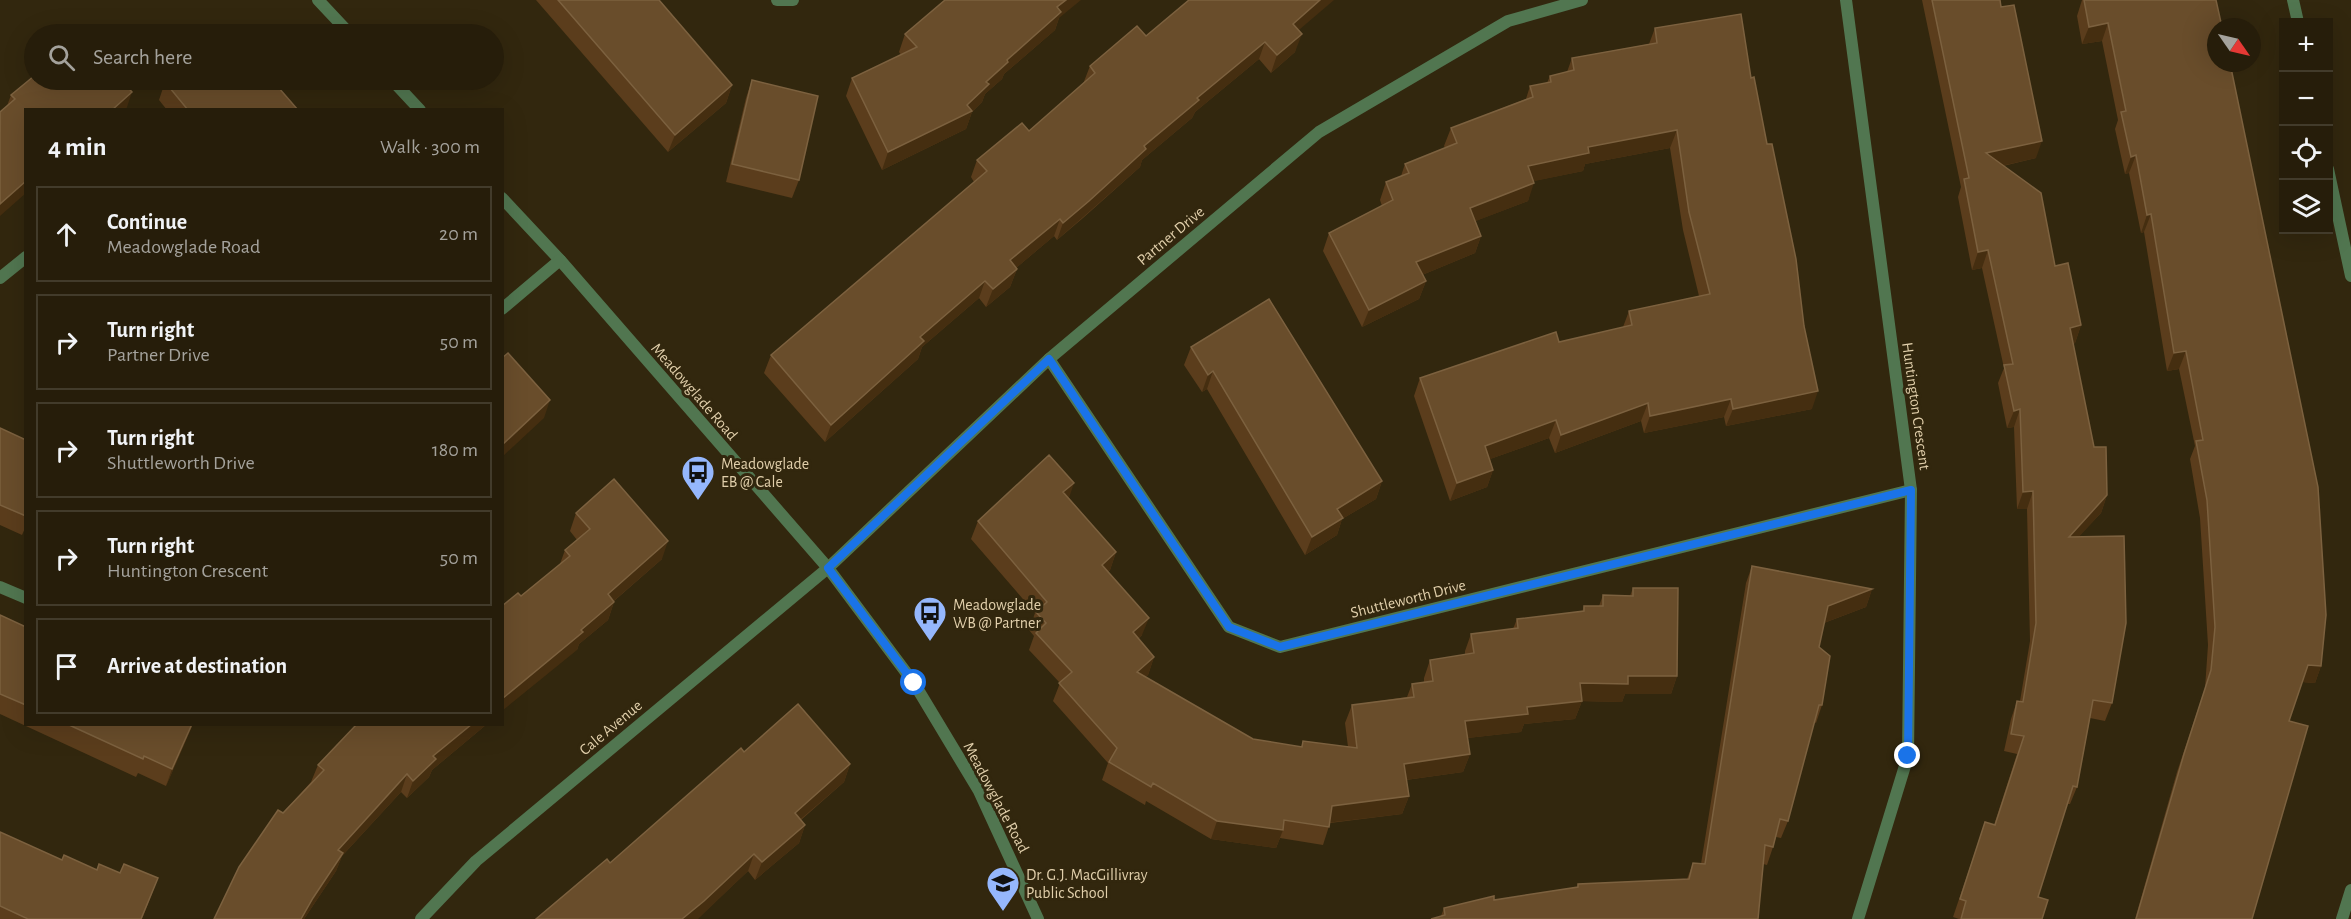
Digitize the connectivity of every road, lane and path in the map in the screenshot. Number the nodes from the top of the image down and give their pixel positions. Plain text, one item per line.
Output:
1 (318, 0) edge
2 (777, 0) edge
3 (793, 0) edge
4 (1582, 0) edge
5 (1846, 0) edge
6 (2293, 0) edge
7 (2297, 18) edge
8 (341, 24) edge
9 (401, 90) edge
10 (418, 108) edge
11 (2330, 180) edge
12 (504, 200) edge
13 (24, 258) edge
14 (560, 260) junction
15 (2351, 276) edge
16 (0, 278) edge
17 (504, 307) edge
18 (1049, 359) junction
19 (1911, 490) junction
20 (828, 568) junction
21 (0, 587) edge
22 (24, 597) edge
23 (2351, 890) edge
24 (421, 919) edge
25 (1038, 919) edge
26 (1858, 919) edge
27 (2342, 919) edge

1 - 8 street
2 - 3 street
4 - 18 street, Partner Drive
5 - 19 street, Huntington Crescent
6 - 7 street
9 - 10 street
11 - 15 street
12 - 14 street, Meadowglade Road
13 - 16 street
14 - 17 street
14 - 20 street, Meadowglade Road
18 - 19 street, Shuttleworth Drive
18 - 20 street, Partner Drive
19 - 26 street, Huntington Crescent
20 - 24 street, Cale Avenue
20 - 25 street, Meadowglade Road
21 - 22 street
23 - 27 street

